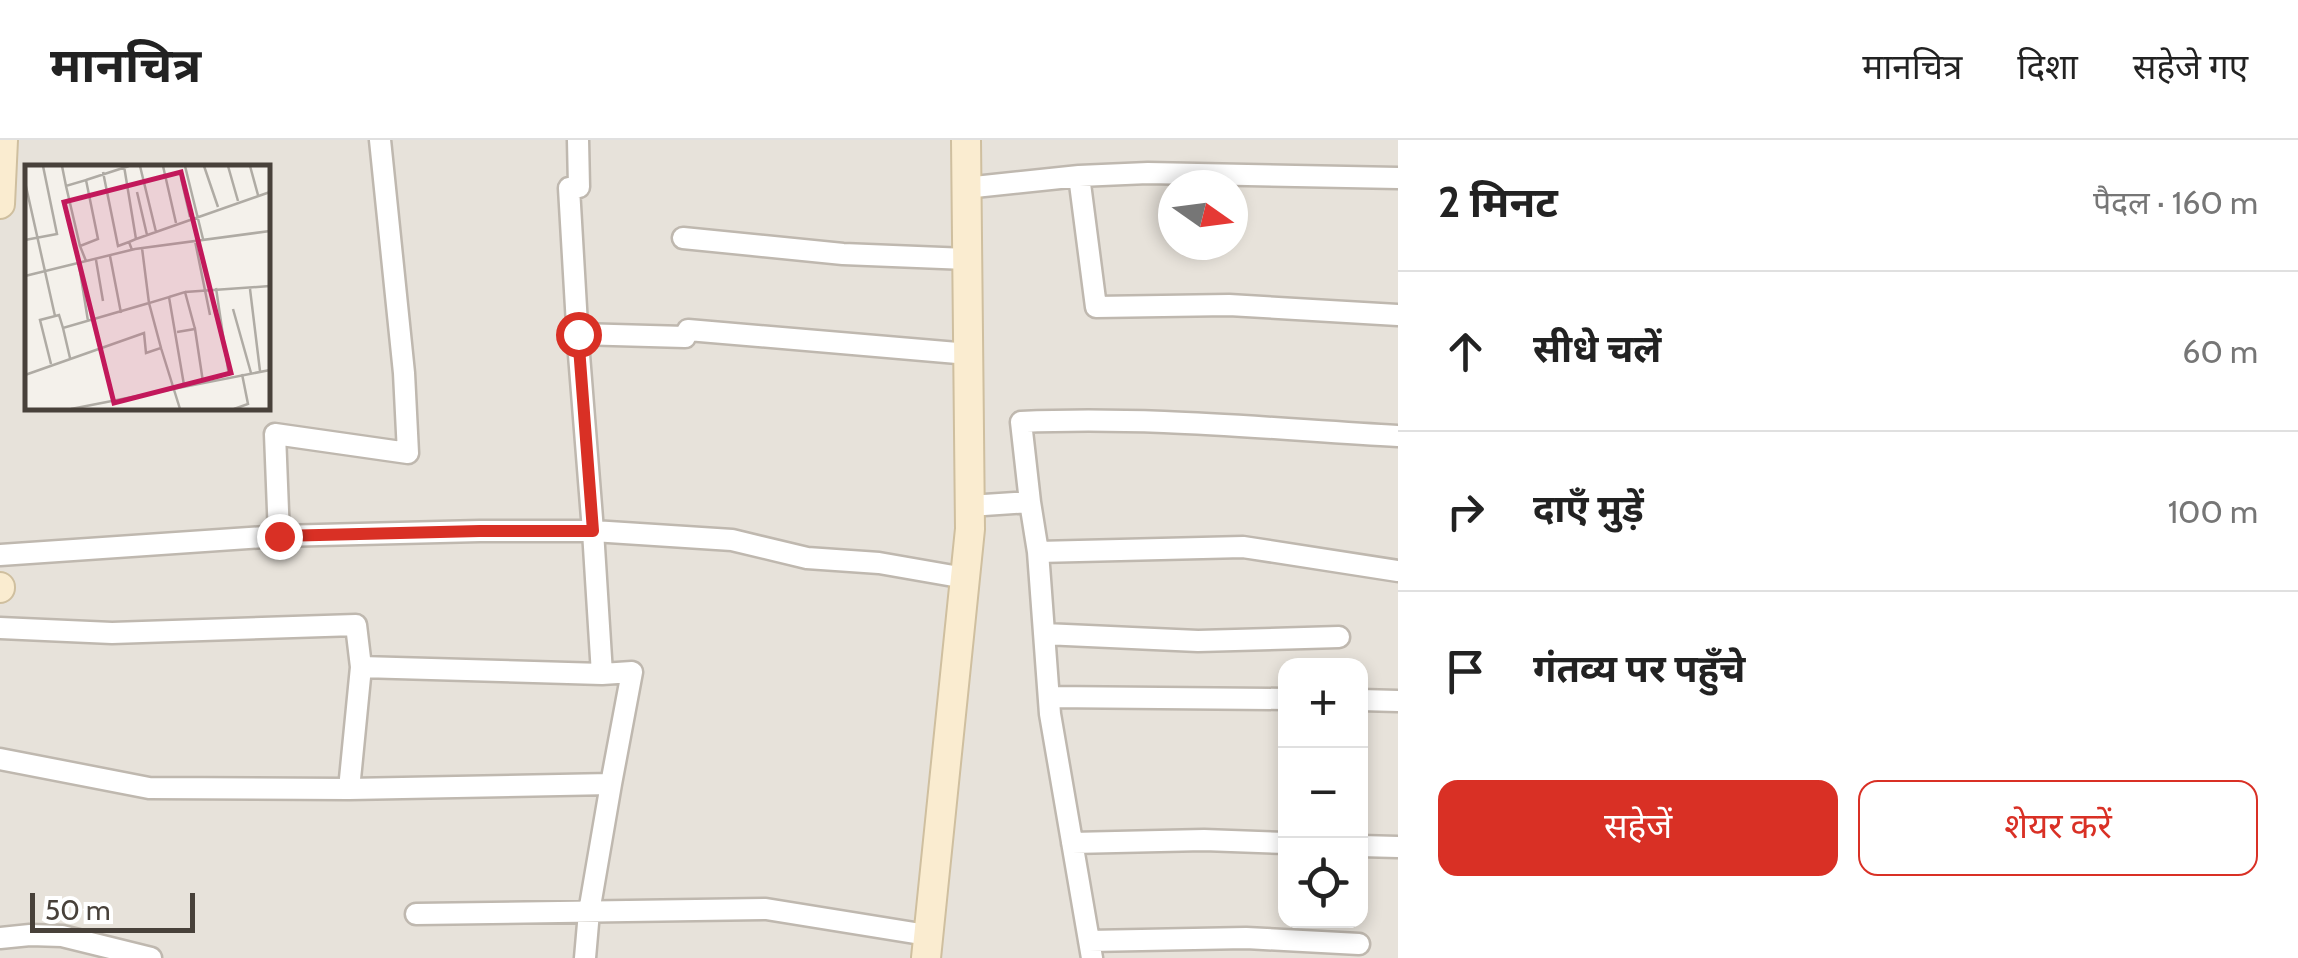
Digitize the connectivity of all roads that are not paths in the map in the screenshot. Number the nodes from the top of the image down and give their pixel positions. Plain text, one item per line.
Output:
1 (3, 140) edge
2 (380, 140) edge
3 (578, 140) edge
4 (966, 140) edge
5 (1080, 176) junction
6 (1398, 178) edge
7 (966, 188) junction
8 (0, 204) edge
9 (683, 238) dead end
10 (967, 260) junction
11 (1398, 315) edge
12 (578, 334) junction
13 (969, 354) junction
14 (1398, 436) edge
15 (1030, 502) junction
16 (969, 506) junction
17 (593, 531) junction
18 (279, 536) junction
19 (1038, 552) junction
20 (0, 556) edge
21 (1398, 571) edge
22 (965, 578) junction
23 (0, 628) edge
24 (1044, 634) junction
25 (1339, 637) dead end
26 (361, 666) junction
27 (602, 674) junction
28 (1048, 696) junction
29 (1278, 699) edge
30 (1368, 700) edge
31 (1398, 701) edge
32 (0, 759) edge
33 (612, 784) junction
34 (349, 789) junction
35 (1072, 843) junction
36 (1278, 843) edge
37 (1368, 846) edge
38 (1398, 847) edge
39 (589, 912) junction
40 (416, 914) dead end
41 (0, 938) edge
42 (1358, 944) dead end
43 (927, 946) edge
44 (1091, 949) edge
45 (151, 958) edge
46 (585, 958) edge

1 - 8 street
2 - 18 street
3 - 12 street
4 - 7 street
5 - 6 street
5 - 7 street
5 - 11 street
7 - 10 street
9 - 10 street
10 - 13 street
12 - 13 street
12 - 17 street
13 - 16 street
14 - 15 street
15 - 16 street
15 - 19 street
16 - 22 street
17 - 18 street
17 - 22 street
17 - 27 street
18 - 20 street
19 - 21 street
19 - 24 street
22 - 43 street
23 - 26 street
24 - 25 street
24 - 28 street
26 - 27 street
26 - 34 street
27 - 33 street
28 - 29 street
28 - 35 street
30 - 31 street
32 - 34 street
33 - 34 street
33 - 39 street
35 - 36 street
35 - 44 street
37 - 38 street
39 - 40 street
39 - 43 street
39 - 46 street
41 - 45 street
42 - 44 street

